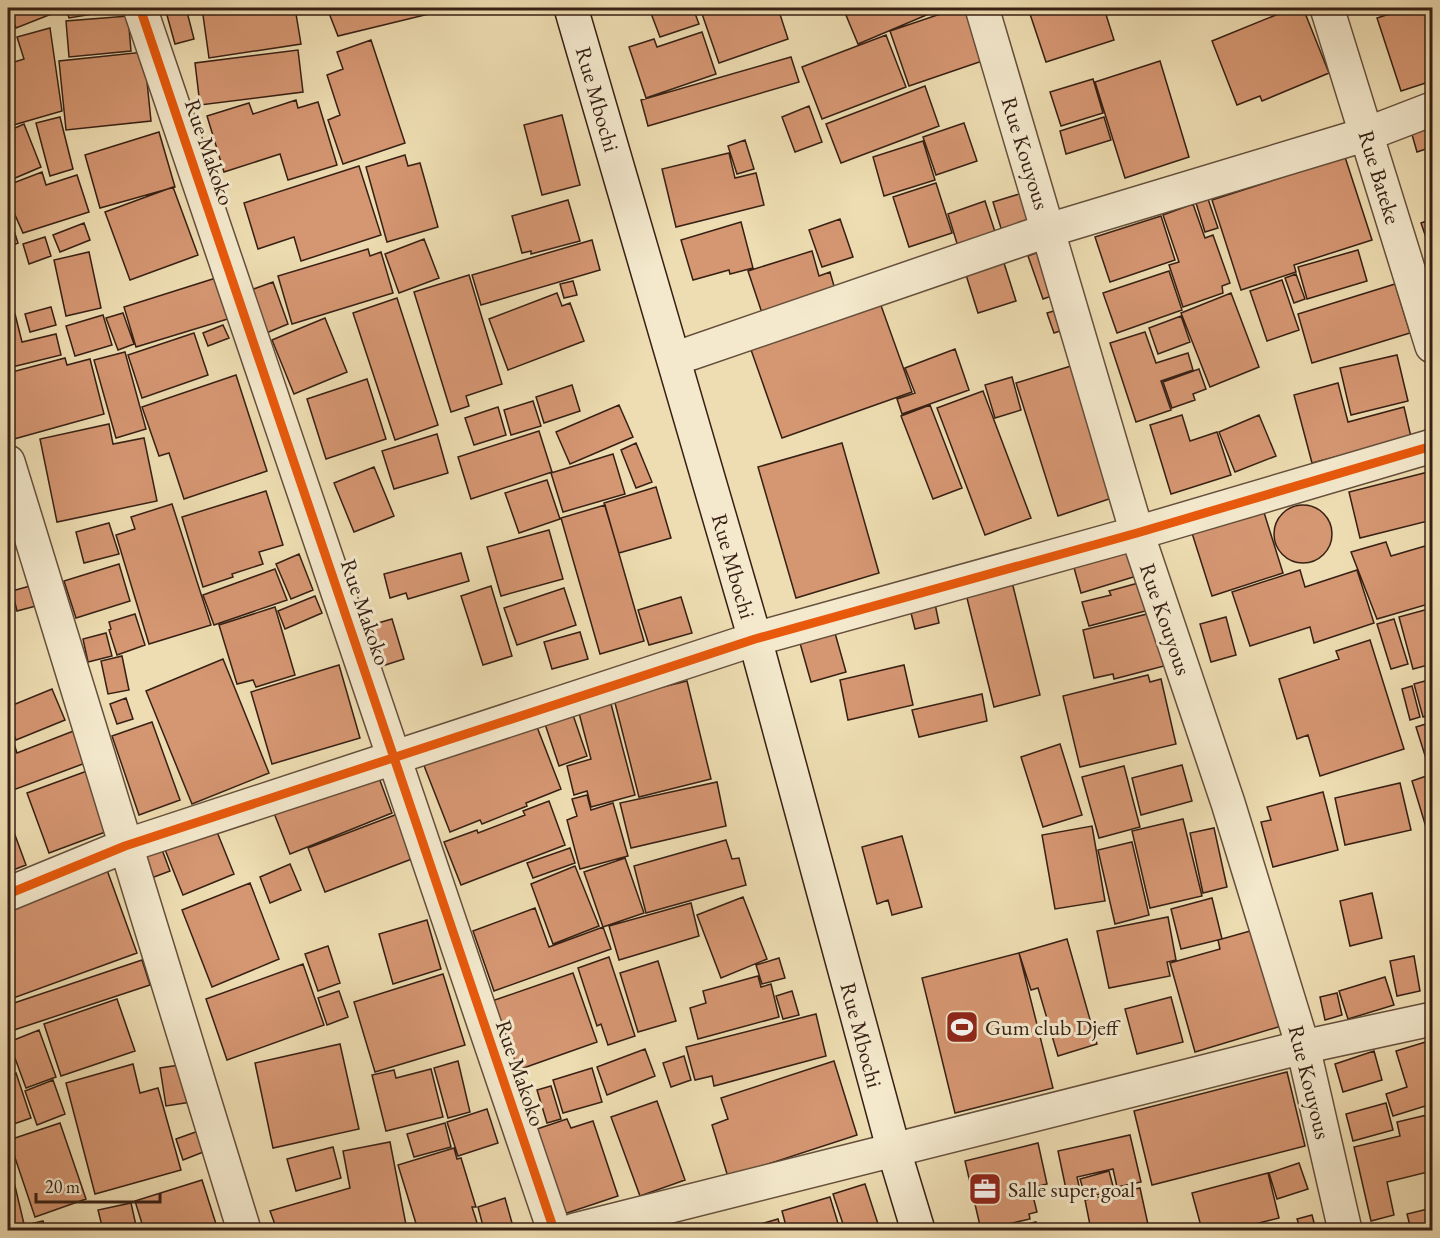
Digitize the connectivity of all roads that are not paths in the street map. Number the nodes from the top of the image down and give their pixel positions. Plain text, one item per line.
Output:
1 (140, 8) edge
2 (571, 8) edge
3 (982, 8) edge
4 (1327, 8) edge
5 (1432, 109) edge
6 (1367, 134) junction
7 (1049, 230) junction
8 (1432, 346) edge
9 (674, 359) junction
10 (1432, 446) edge
11 (8, 462) edge
12 (1137, 533) junction
13 (756, 639) junction
14 (395, 757) junction
15 (124, 846) junction
16 (8, 894) edge
17 (1432, 1019) edge
18 (1304, 1047) junction
19 (894, 1151) junction
20 (244, 1230) edge
21 (554, 1230) edge
22 (575, 1230) edge
23 (918, 1230) edge
24 (1345, 1230) edge

1 - 14 street, Rue Makoko
2 - 9 street, Rue Mbochi
3 - 7 street, Rue Kouyous
4 - 6 street, Rue Bateke
5 - 6 street
6 - 7 street
6 - 8 street, Rue Bateke
7 - 9 street
7 - 12 street, Rue Kouyous
9 - 13 street, Rue Mbochi
10 - 12 street
11 - 15 street
12 - 13 street
12 - 18 street, Rue Kouyous
13 - 14 street
13 - 19 street, Rue Mbochi
14 - 15 street
14 - 21 street, Rue Makoko
15 - 16 street
15 - 20 street
17 - 18 street
18 - 19 street
18 - 24 street, Rue Kouyous
19 - 22 street
19 - 23 street, Rue Mbochi

